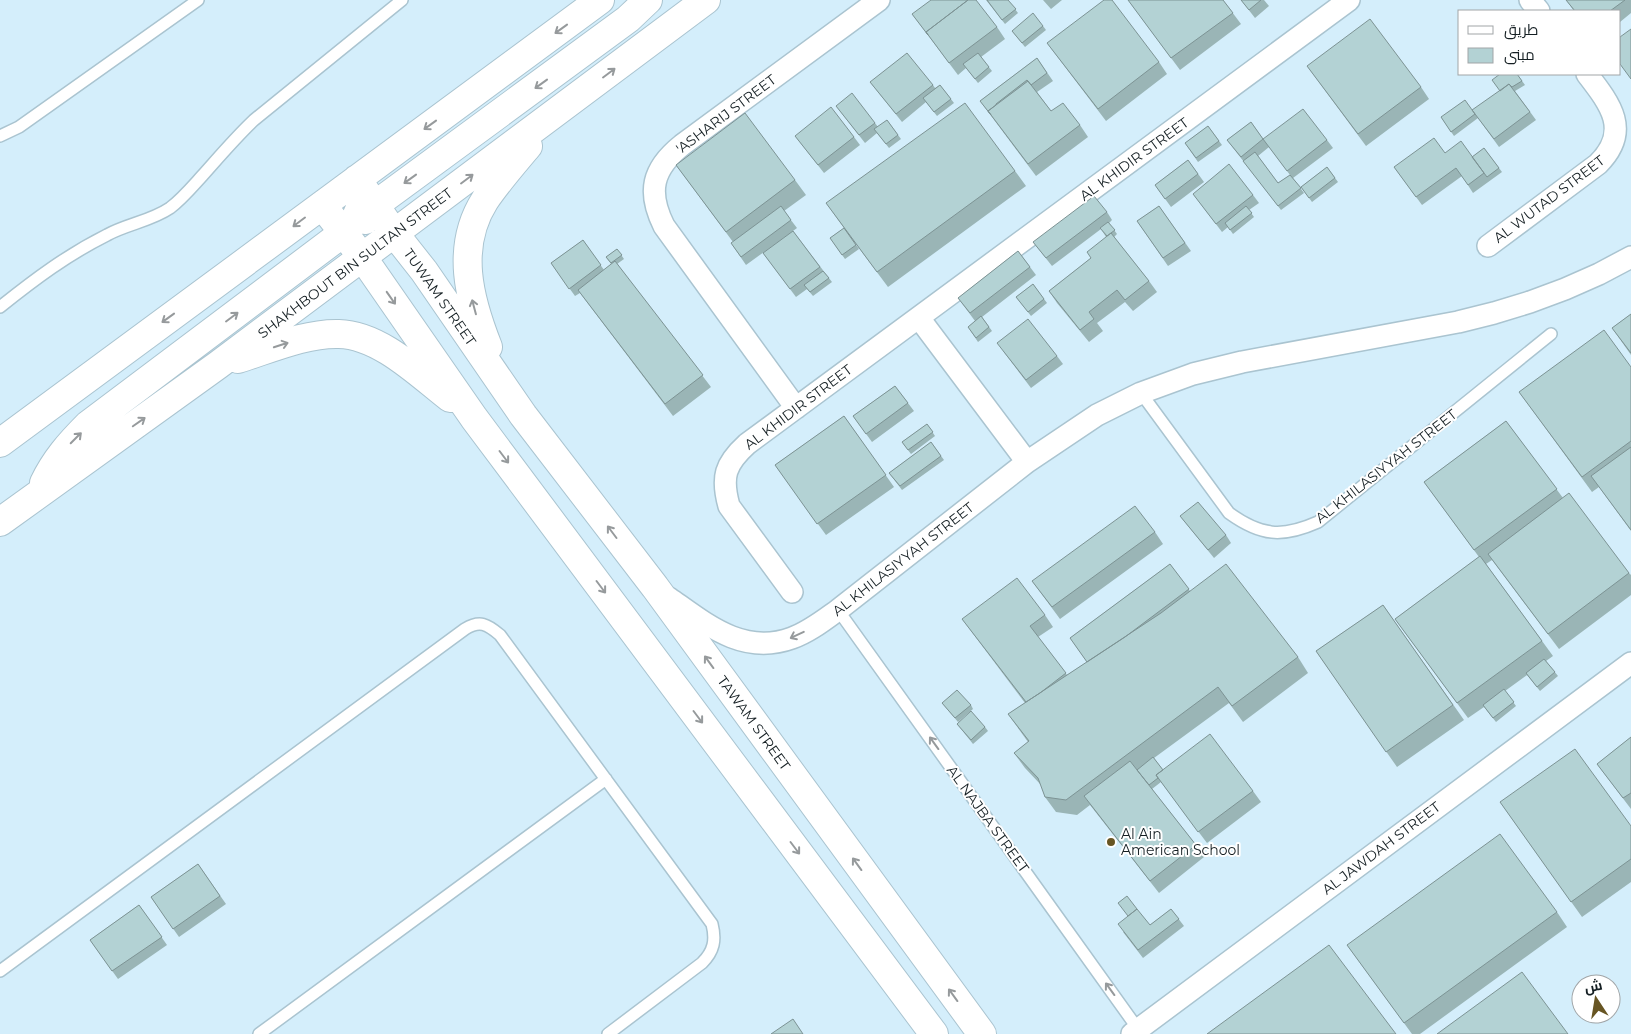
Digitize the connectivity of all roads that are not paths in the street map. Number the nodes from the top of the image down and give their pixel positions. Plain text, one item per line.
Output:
1 (198, 0) edge
2 (402, 0) edge
3 (600, 0) edge
4 (648, 0) edge
5 (706, 0) edge
6 (879, 0) edge
7 (1349, 0) edge
8 (1530, 0) edge
9 (1538, 10) edge
10 (1588, 75) edge
11 (555, 112) junction
12 (0, 136) edge
13 (357, 179) junction
14 (322, 205) junction
15 (375, 205) junction
16 (343, 233) junction
17 (394, 233) junction
18 (1488, 246) dead end
19 (1631, 257) edge
20 (362, 258) junction
21 (0, 307) edge
22 (919, 318) junction
23 (412, 330) junction
24 (1551, 334) dead end
25 (218, 365) junction
26 (1141, 393) junction
27 (796, 408) junction
28 (523, 415) junction
29 (474, 418) junction
30 (3, 439) edge
31 (1027, 462) junction
32 (39, 493) junction
33 (0, 522) edge
34 (655, 587) junction
35 (792, 592) dead end
36 (838, 610) junction
37 (1631, 663) edge
38 (606, 779) junction
39 (0, 971) edge
40 (1135, 1031) edge
41 (259, 1034) edge
42 (608, 1034) edge
43 (934, 1034) edge
44 (982, 1034) edge

1 - 12 lane
2 - 21 lane
3 -> 13 main road
4 -> 15 main road
11 -> 5 main road, SHAKHBOUT BIN SULTAN STREET
6 - 27 street, 'ASHARIJ STREET
7 - 22 street, AL KHIDIR STREET
8 - 9 street
10 - 18 street, AL WUTAD STREET
17 -> 11 main road, SHAKHBOUT BIN SULTAN STREET
28 -> 11 main road
13 - 14 main road
13 - 15 main road, TUWAM STREET
13 - 16 main road
14 - 16 main road
14 -> 30 main road
15 - 17 main road, TUWAM STREET
15 - 20 main road
16 - 20 main road
32 -> 16 main road
17 - 20 main road, SHAKHBOUT BIN SULTAN STREET
17 - 28 main road, TUWAM STREET
19 - 26 street, AL KHILASIYYAH STREET
20 -> 23 main road
20 - 25 main road, SHAKHBOUT BIN SULTAN STREET
22 - 27 street, AL KHIDIR STREET
22 - 31 street
23 - 28 main road
23 - 29 main road
24 - 26 lane, AL KHILASIYYAH STREET
25 -> 29 main road
32 -> 25 main road, SHAKHBOUT BIN SULTAN STREET
26 - 31 street, AL KHILASIYYAH STREET
27 - 35 street, AL KHIDIR STREET
34 -> 28 main road, TAWAM STREET
29 -> 43 main road
31 - 36 street, AL KHILASIYYAH STREET
32 - 33 main road, SHAKHBOUT BIN SULTAN STREET
36 -> 34 street, AL KHILASIYYAH STREET
44 -> 34 main road, TAWAM STREET
40 -> 36 lane, AL NAJBA STREET
37 - 40 street, AL JAWDAH STREET
38 - 39 lane
38 - 41 lane
38 - 42 lane

